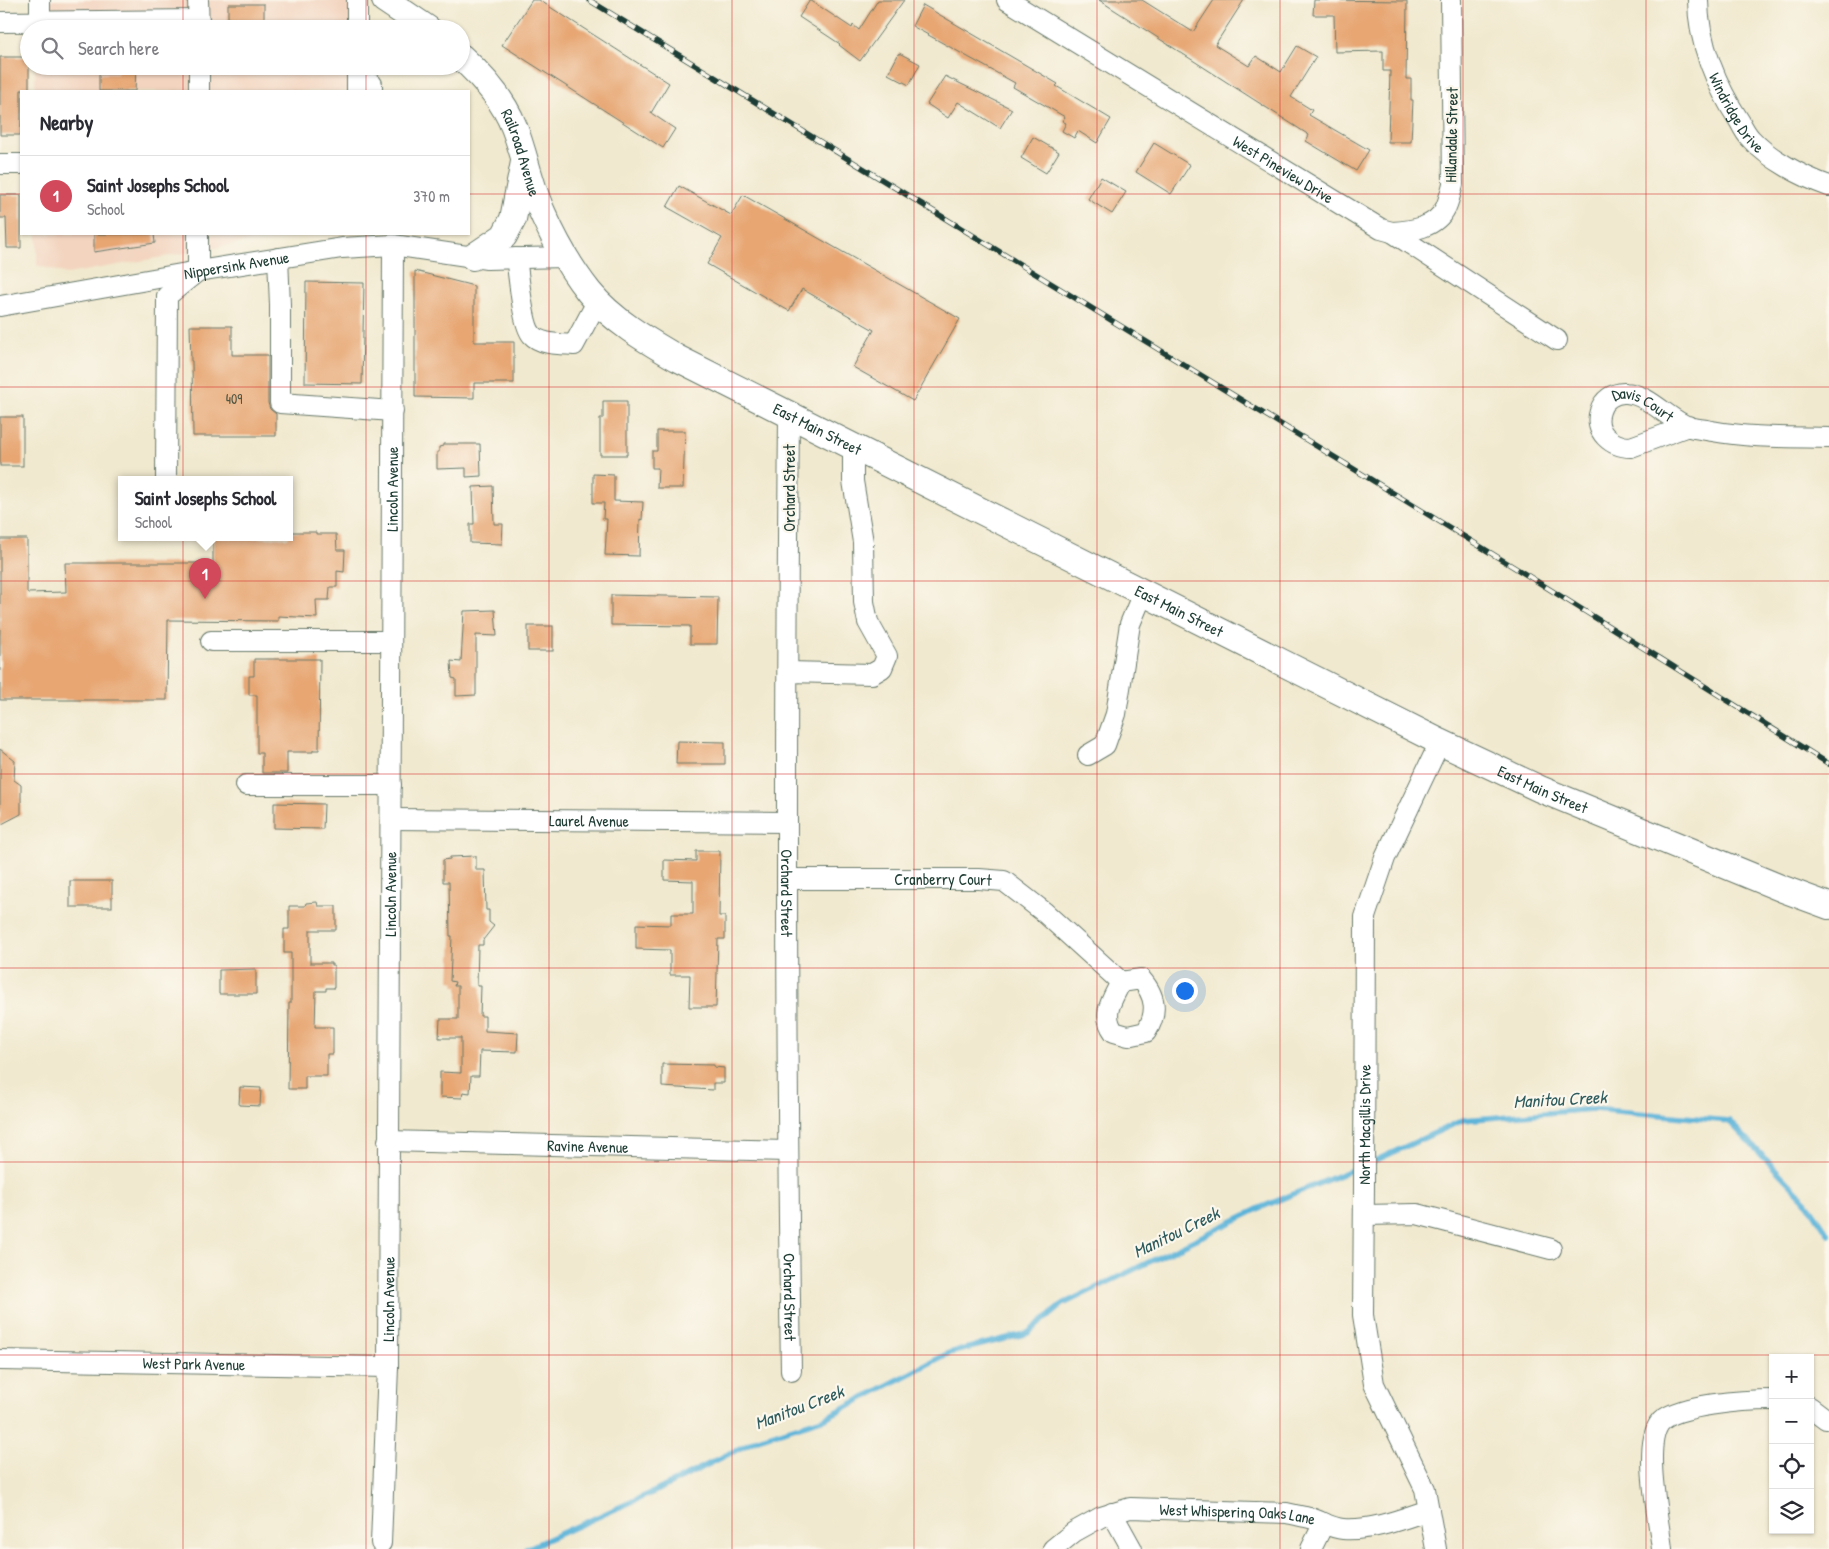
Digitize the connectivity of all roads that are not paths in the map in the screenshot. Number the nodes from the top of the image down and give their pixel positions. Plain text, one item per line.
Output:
1 (40, 0) edge
2 (198, 0) edge
3 (357, 0) edge
4 (385, 0) edge
5 (1007, 0) edge
6 (1451, 0) edge
7 (1698, 0) edge
8 (1030, 6) edge
9 (40, 20) edge
10 (199, 20) edge
11 (357, 20) edge
12 (415, 20) edge
13 (0, 22) edge
14 (20, 22) edge
15 (470, 67) edge
16 (199, 75) edge
17 (361, 75) edge
18 (367, 89) edge
19 (199, 90) edge
20 (524, 159) junction
21 (0, 164) edge
22 (20, 164) edge
23 (1829, 186) edge
24 (1392, 232) junction
25 (198, 235) edge
26 (371, 241) edge
27 (473, 257) junction
28 (278, 258) junction
29 (516, 258) junction
30 (565, 258) junction
31 (198, 270) junction
32 (598, 300) junction
33 (0, 306) edge
34 (1557, 340) dead end
35 (392, 412) junction
36 (789, 415) junction
37 (1688, 426) dead end
38 (1829, 438) edge
39 (853, 447) junction
40 (166, 476) edge
41 (1143, 593) junction
42 (211, 641) dead end
43 (391, 641) junction
44 (788, 672) junction
45 (1440, 742) junction
46 (1088, 756) dead end
47 (246, 785) dead end
48 (391, 785) junction
49 (391, 819) junction
50 (787, 822) junction
51 (787, 879) junction
52 (1829, 906) edge
53 (1121, 982) dead end
54 (388, 1141) junction
55 (788, 1151) junction
56 (1364, 1215) junction
57 (1551, 1249) dead end
58 (0, 1360) edge
59 (388, 1367) junction
60 (792, 1371) dead end
61 (1769, 1400) edge
62 (1430, 1510) junction
63 (1112, 1513) junction
64 (1324, 1524) junction
65 (381, 1543) dead end
66 (1053, 1549) edge
67 (1132, 1549) edge
68 (1311, 1549) edge
69 (1436, 1549) edge
70 (1662, 1549) edge

1 - 9 street
2 - 10 street
3 - 11 street
4 - 12 main road
5 - 8 street, West Pineview Drive
6 - 24 street, Hillandale Street
7 - 23 street, Windridge Drive
8 - 24 street, West Pineview Drive
13 - 14 street
15 - 20 main road, Railroad Avenue
16 - 19 street
17 - 18 street
20 - 27 main road
20 - 30 main road, Railroad Avenue
21 - 22 street
24 - 34 street, West Pineview Drive
25 - 31 street
26 - 27 street, Nippersink Avenue
26 - 28 street, Nippersink Avenue
26 - 35 street, Lincoln Avenue
27 - 29 street, Nippersink Avenue
28 - 31 street, Nippersink Avenue
28 - 35 street
29 - 30 street, Nippersink Avenue
29 - 32 street
30 - 32 main road, East Main Street
31 - 33 street, Nippersink Avenue
31 - 40 street
32 - 36 main road, East Main Street
35 - 43 street, Lincoln Avenue
36 - 39 main road, East Main Street
36 - 44 street, Orchard Street
37 - 38 street, Davis Court
39 - 41 main road, East Main Street
39 - 44 street
41 - 45 main road, East Main Street
41 - 46 street
42 - 43 street
43 - 48 street, Lincoln Avenue
44 - 50 street, Orchard Street
45 - 52 main road, East Main Street
45 - 56 street, North Macgillis Drive
47 - 48 street
48 - 49 street, Lincoln Avenue
49 - 50 street, Laurel Avenue
49 - 54 street, Lincoln Avenue
50 - 51 street, Orchard Street
51 - 53 street, Cranberry Court
51 - 55 street, Orchard Street
54 - 55 street, Ravine Avenue
54 - 59 street, Lincoln Avenue
55 - 60 street, Orchard Street
56 - 57 street
56 - 62 street, North Macgillis Drive
58 - 59 street, West Park Avenue
59 - 65 street, Lincoln Avenue
61 - 70 street
62 - 64 street, West Whispering Oaks Lane
62 - 69 street, North Macgillis Drive
63 - 64 street, West Whispering Oaks Lane
63 - 66 street, West Whispering Oaks Lane
63 - 67 street
64 - 68 street

